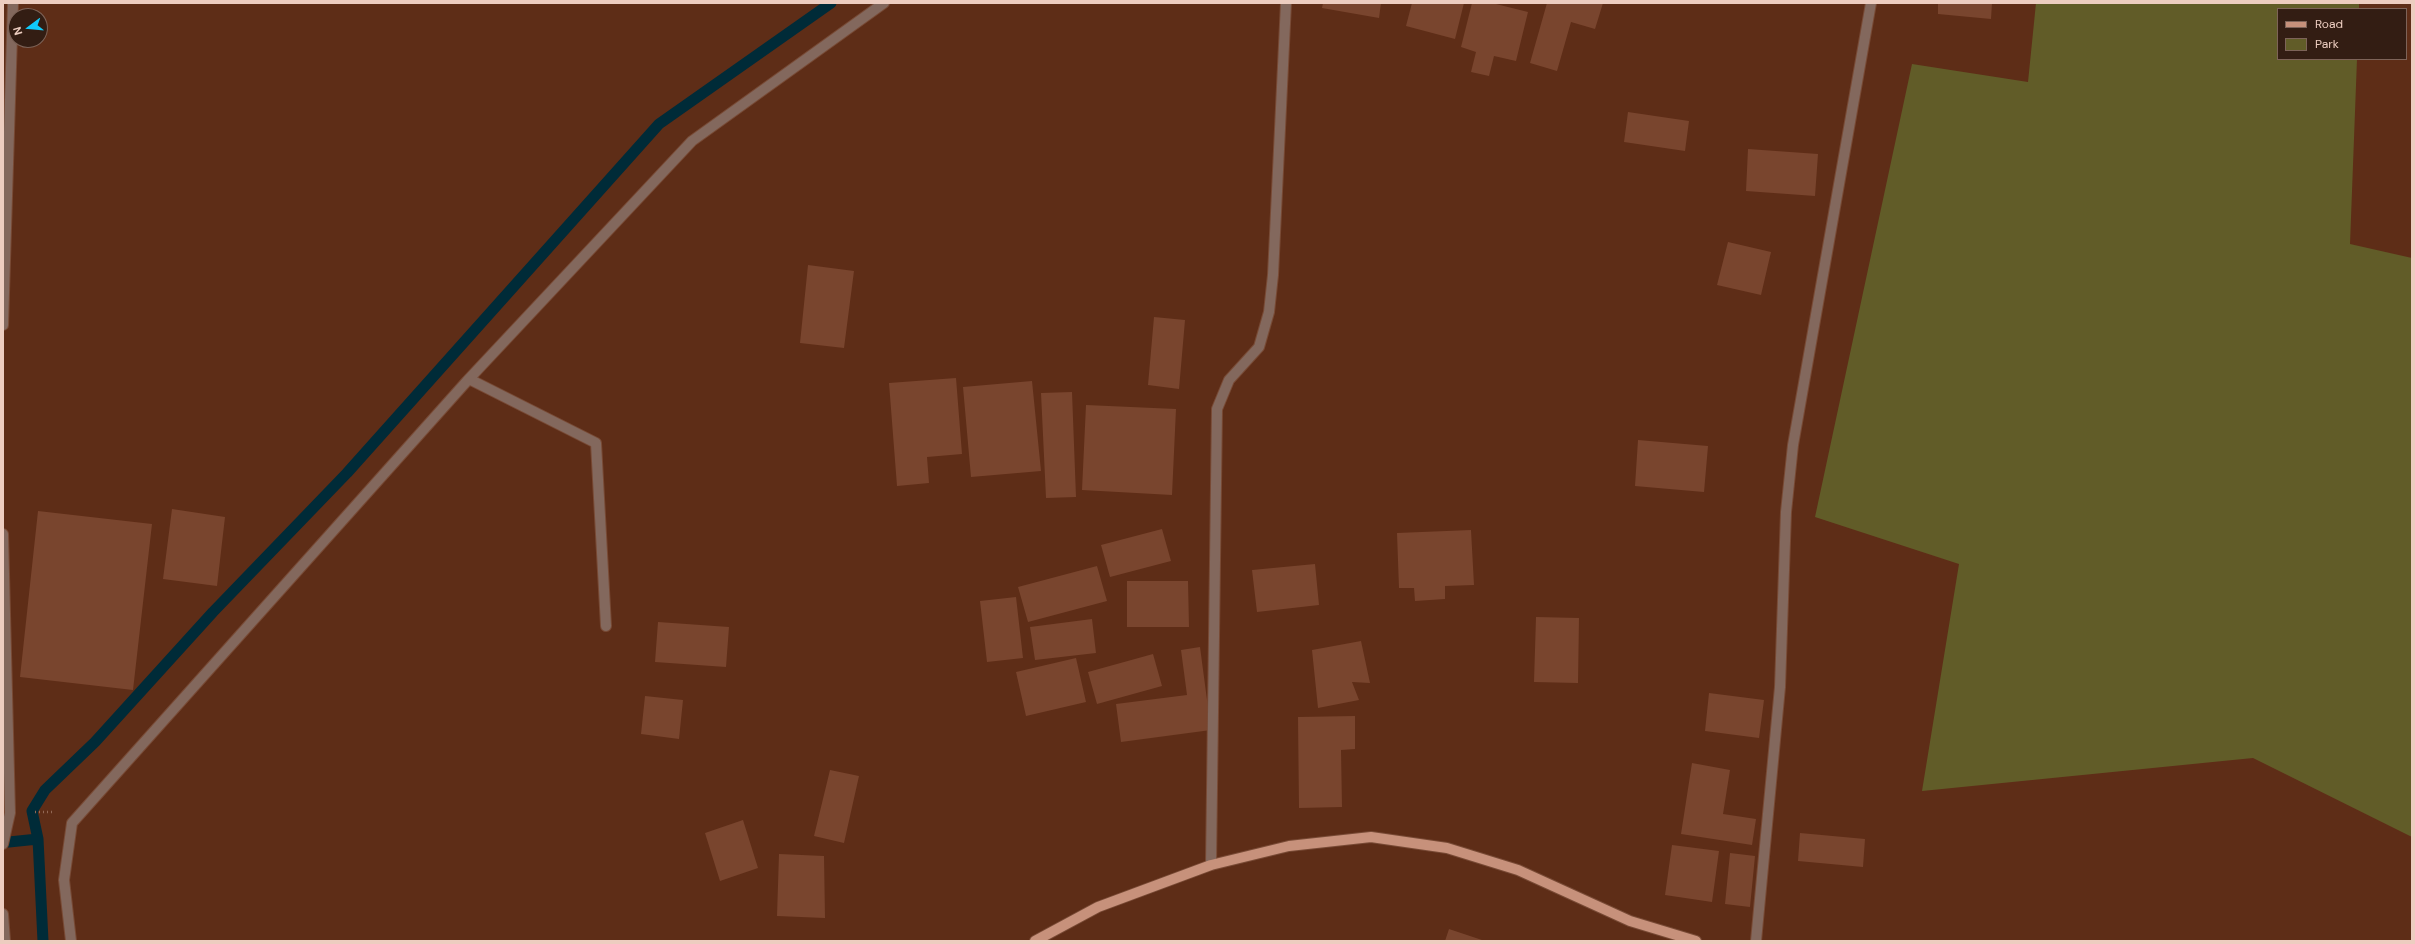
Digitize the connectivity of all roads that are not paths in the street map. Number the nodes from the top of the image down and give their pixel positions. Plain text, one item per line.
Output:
1 (13, 3) edge
2 (884, 3) edge
3 (1286, 3) edge
4 (1871, 3) edge
5 (3, 325) edge
6 (468, 379) junction
7 (3, 534) edge
8 (606, 626) dead end
9 (3, 844) edge
10 (1210, 865) junction
11 (3, 914) edge
12 (5, 941) edge
13 (71, 941) edge
14 (1035, 941) edge
15 (1696, 941) edge
16 (1756, 941) edge

1 - 5 street
2 - 6 street
3 - 10 street
4 - 16 street
6 - 8 street
6 - 13 street
7 - 9 street
10 - 14 main road
10 - 15 main road
11 - 12 street

